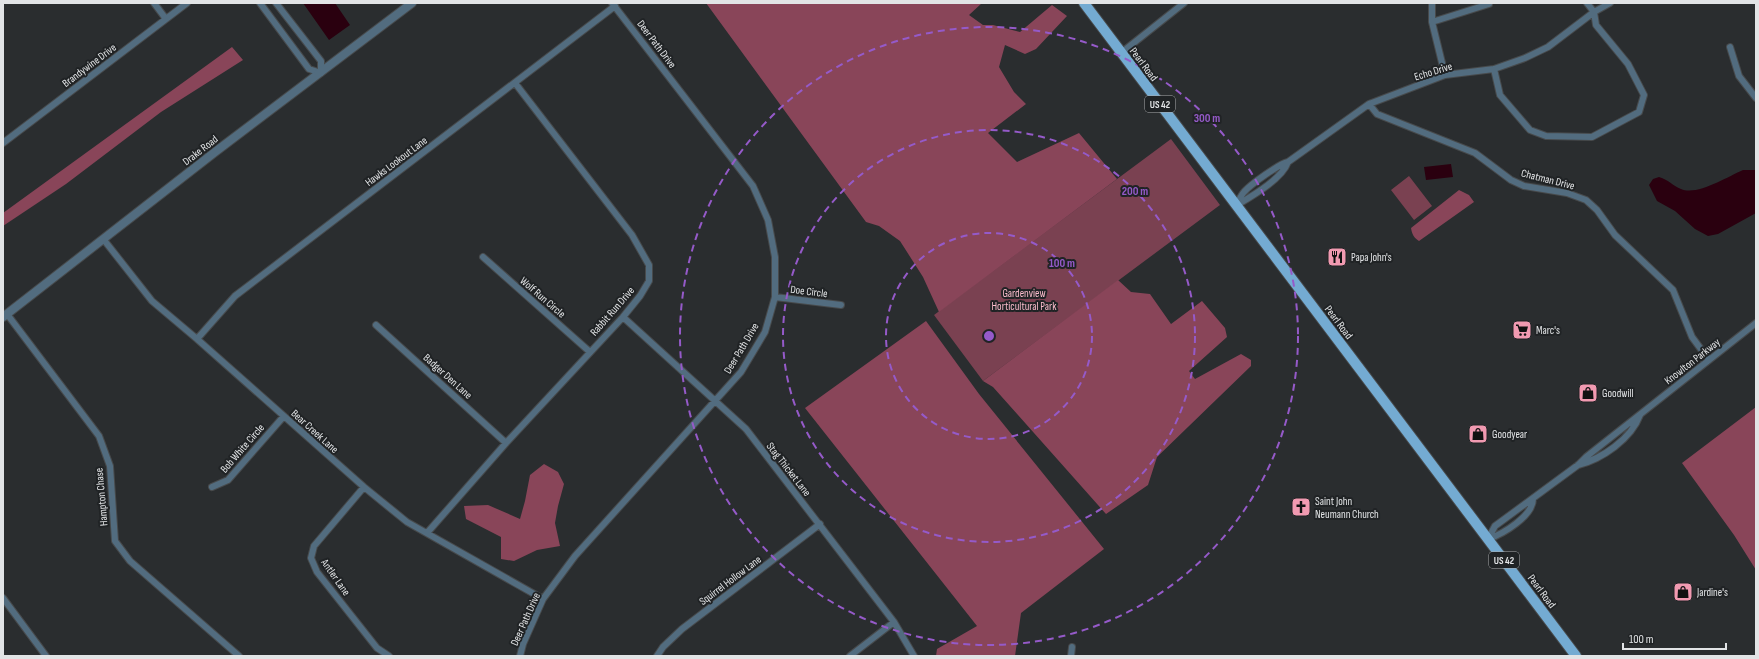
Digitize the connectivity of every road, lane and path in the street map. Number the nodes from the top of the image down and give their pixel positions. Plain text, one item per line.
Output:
1 (154, 3) edge
2 (187, 3) edge
3 (260, 3) edge
4 (276, 3) edge
5 (412, 3) edge
6 (1084, 3) edge
7 (1184, 3) edge
8 (1432, 3) edge
9 (1587, 3) edge
10 (1610, 3) edge
11 (614, 4) edge
12 (1489, 4) dead end
13 (1594, 12) junction
14 (166, 19) junction
15 (1432, 22) junction
16 (1730, 47) dead end
17 (1121, 53) junction
18 (1494, 69) junction
19 (321, 73) junction
20 (1445, 75) junction
21 (515, 83) junction
22 (1756, 98) edge
23 (1369, 104) junction
24 (3, 144) edge
25 (1236, 205) junction
26 (104, 240) junction
27 (483, 258) dead end
28 (775, 297) junction
29 (841, 305) dead end
30 (5, 315) edge
31 (623, 317) junction
32 (1756, 323) edge
33 (376, 325) dead end
34 (197, 339) junction
35 (590, 352) junction
36 (1709, 360) junction
37 (716, 400) junction
38 (284, 416) junction
39 (506, 442) junction
40 (212, 487) dead end
41 (364, 488) junction
42 (1533, 499) junction
43 (820, 524) junction
44 (426, 533) junction
45 (1488, 539) junction
46 (3, 598) edge
47 (543, 599) junction
48 (894, 622) junction
49 (1072, 646) dead end
50 (46, 656) edge
51 (239, 656) edge
52 (389, 656) edge
53 (520, 656) edge
54 (657, 656) edge
55 (850, 656) edge
56 (914, 656) edge
57 (1071, 656) edge
58 (1576, 656) edge

1 - 14 street
2 - 14 street, Brandywine Drive
3 - 19 street
4 - 19 street
5 - 19 street, Drake Road
6 - 17 main road, Pearl Road / US 42
7 - 17 street
8 - 15 street
9 - 13 street
10 - 13 street, Echo Drive
11 - 21 street, Hawks Lookout Lane
11 - 28 street, Deer Path Drive
12 - 15 street
13 - 18 street, Echo Drive
13 - 18 street
14 - 24 street, Brandywine Drive
15 - 20 street
16 - 22 street
17 - 25 main road, Pearl Road / US 42
18 - 20 street, Echo Drive
19 - 26 street, Drake Road
20 - 23 street, Echo Drive
21 - 31 street, Rabbit Run Drive
21 - 34 street, Hawks Lookout Lane
23 - 25 street, Echo Drive
23 - 36 street, Chatman Drive
25 - 45 main road, Pearl Road / US 42
26 - 30 street, Drake Road
26 - 34 street, Bear Creek Lane
27 - 35 street, Wolf Run Circle
28 - 29 street, Doe Circle
28 - 37 street, Deer Path Drive
30 - 51 street, Hampton Chase
31 - 35 street, Rabbit Run Drive
31 - 37 street, Stag Thicket Lane
32 - 36 street, Knowlton Parkway
33 - 39 street, Badger Den Lane
34 - 38 street, Bear Creek Lane
35 - 39 street, Rabbit Run Drive
36 - 42 street, Knowlton Parkway
37 - 43 street, Stag Thicket Lane
37 - 47 street, Deer Path Drive
38 - 40 street, Bob White Circle
38 - 41 street, Bear Creek Lane
39 - 44 street, Rabbit Run Drive
41 - 44 street, Bear Creek Lane
41 - 52 street, Antler Lane
42 - 45 street, Knowlton Parkway
42 - 45 street, Knowlton Parkway
43 - 48 street, Stag Thicket Lane
43 - 54 street, Squirrel Hollow Lane
44 - 47 street, Bear Creek Lane
45 - 58 main road, Pearl Road / US 42
46 - 50 street
47 - 53 street, Deer Path Drive
48 - 55 street
48 - 56 street, Stag Thicket Lane
49 - 57 street

